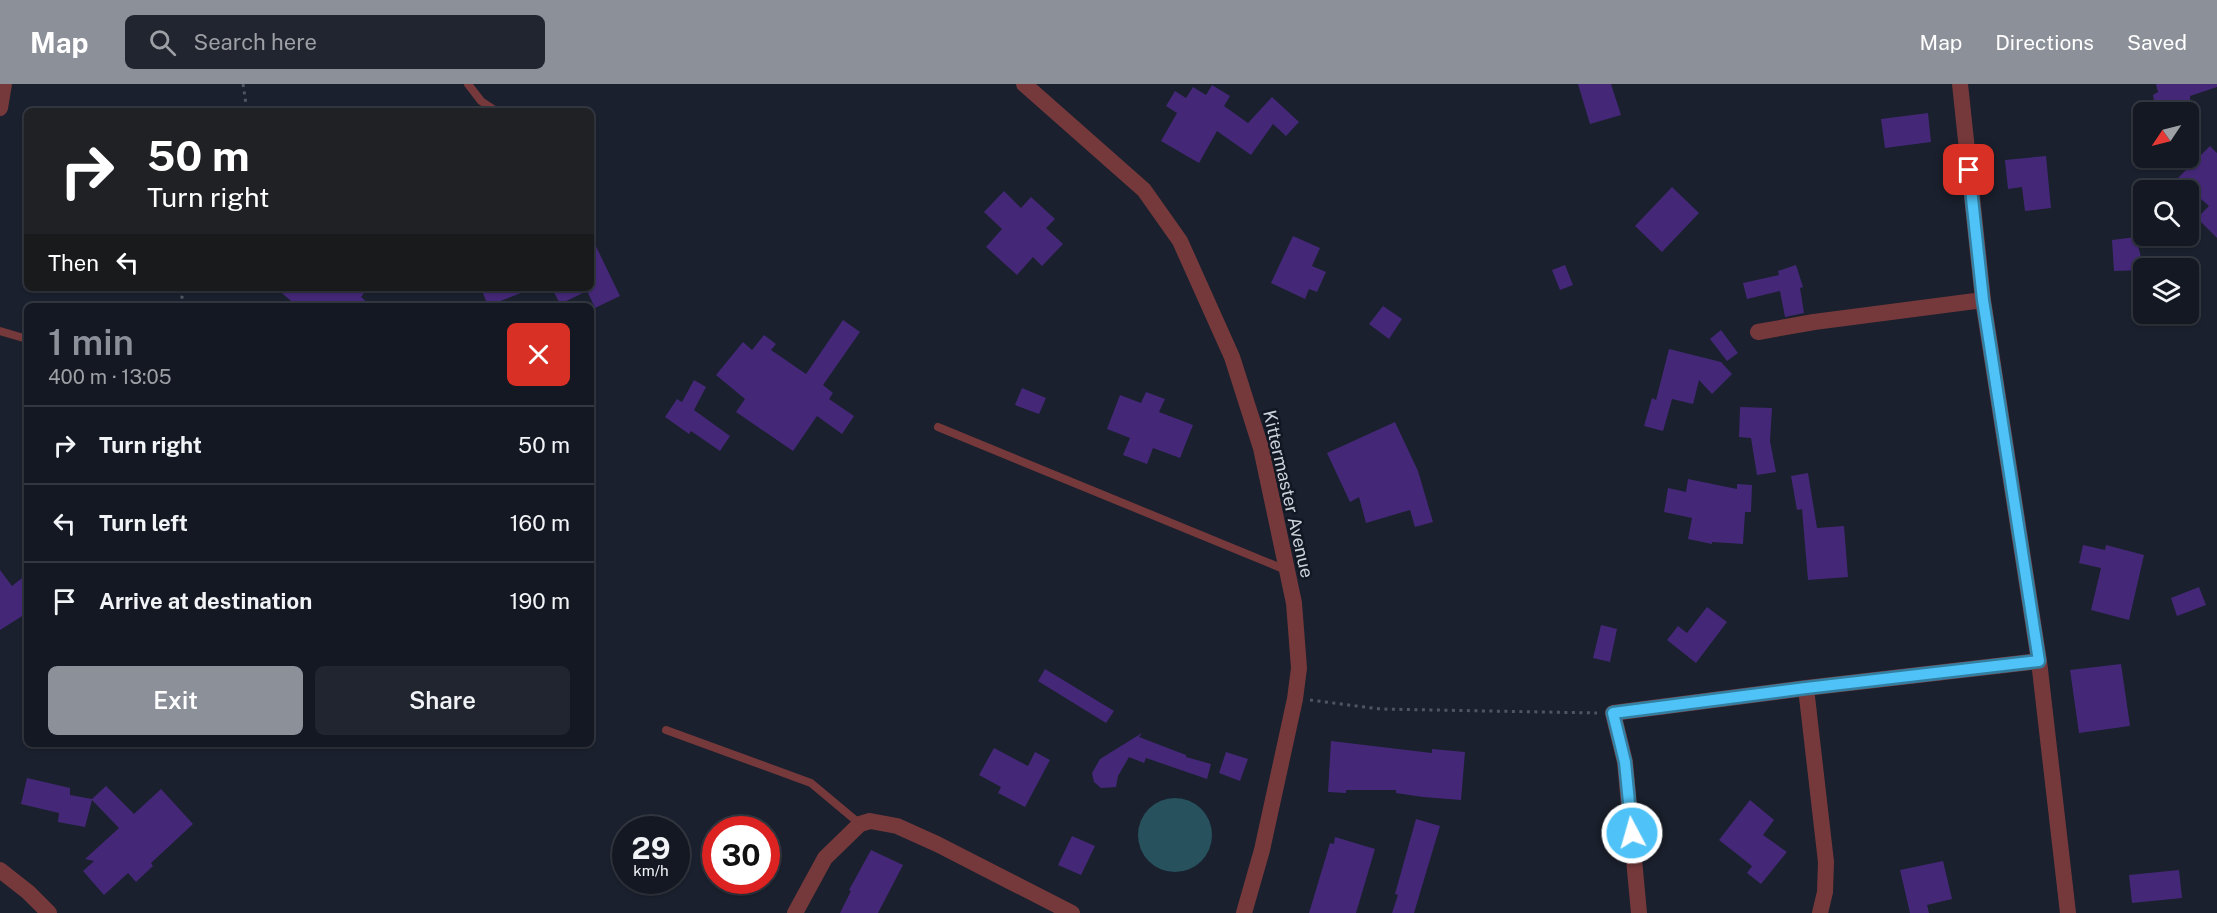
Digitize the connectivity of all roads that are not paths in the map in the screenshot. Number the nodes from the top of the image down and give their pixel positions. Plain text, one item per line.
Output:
1 (4, 84) edge
2 (468, 84) edge
3 (1024, 84) edge
4 (1960, 84) edge
5 (0, 108) edge
6 (492, 108) edge
7 (1983, 300) junction
8 (0, 331) edge
9 (1758, 332) dead end
10 (24, 338) edge
11 (938, 427) dead end
12 (1286, 570) junction
13 (2039, 661) junction
14 (1806, 688) junction
15 (666, 730) dead end
16 (860, 824) junction
17 (0, 870) edge
18 (49, 913) edge
19 (795, 913) edge
20 (1072, 913) edge
21 (1244, 913) edge
22 (1639, 913) edge
23 (1820, 913) edge
24 (2068, 913) edge

1 - 5 street
2 - 6 lane
3 - 12 street, Kittermaster Avenue
4 - 7 street
7 - 9 street
7 - 13 street
8 - 10 lane
11 - 12 lane
12 - 21 street, Kittermaster Avenue
13 - 14 street
13 - 24 street
14 - 22 street
14 - 23 street
15 - 16 lane
16 - 19 street
16 - 20 street
17 - 18 street

